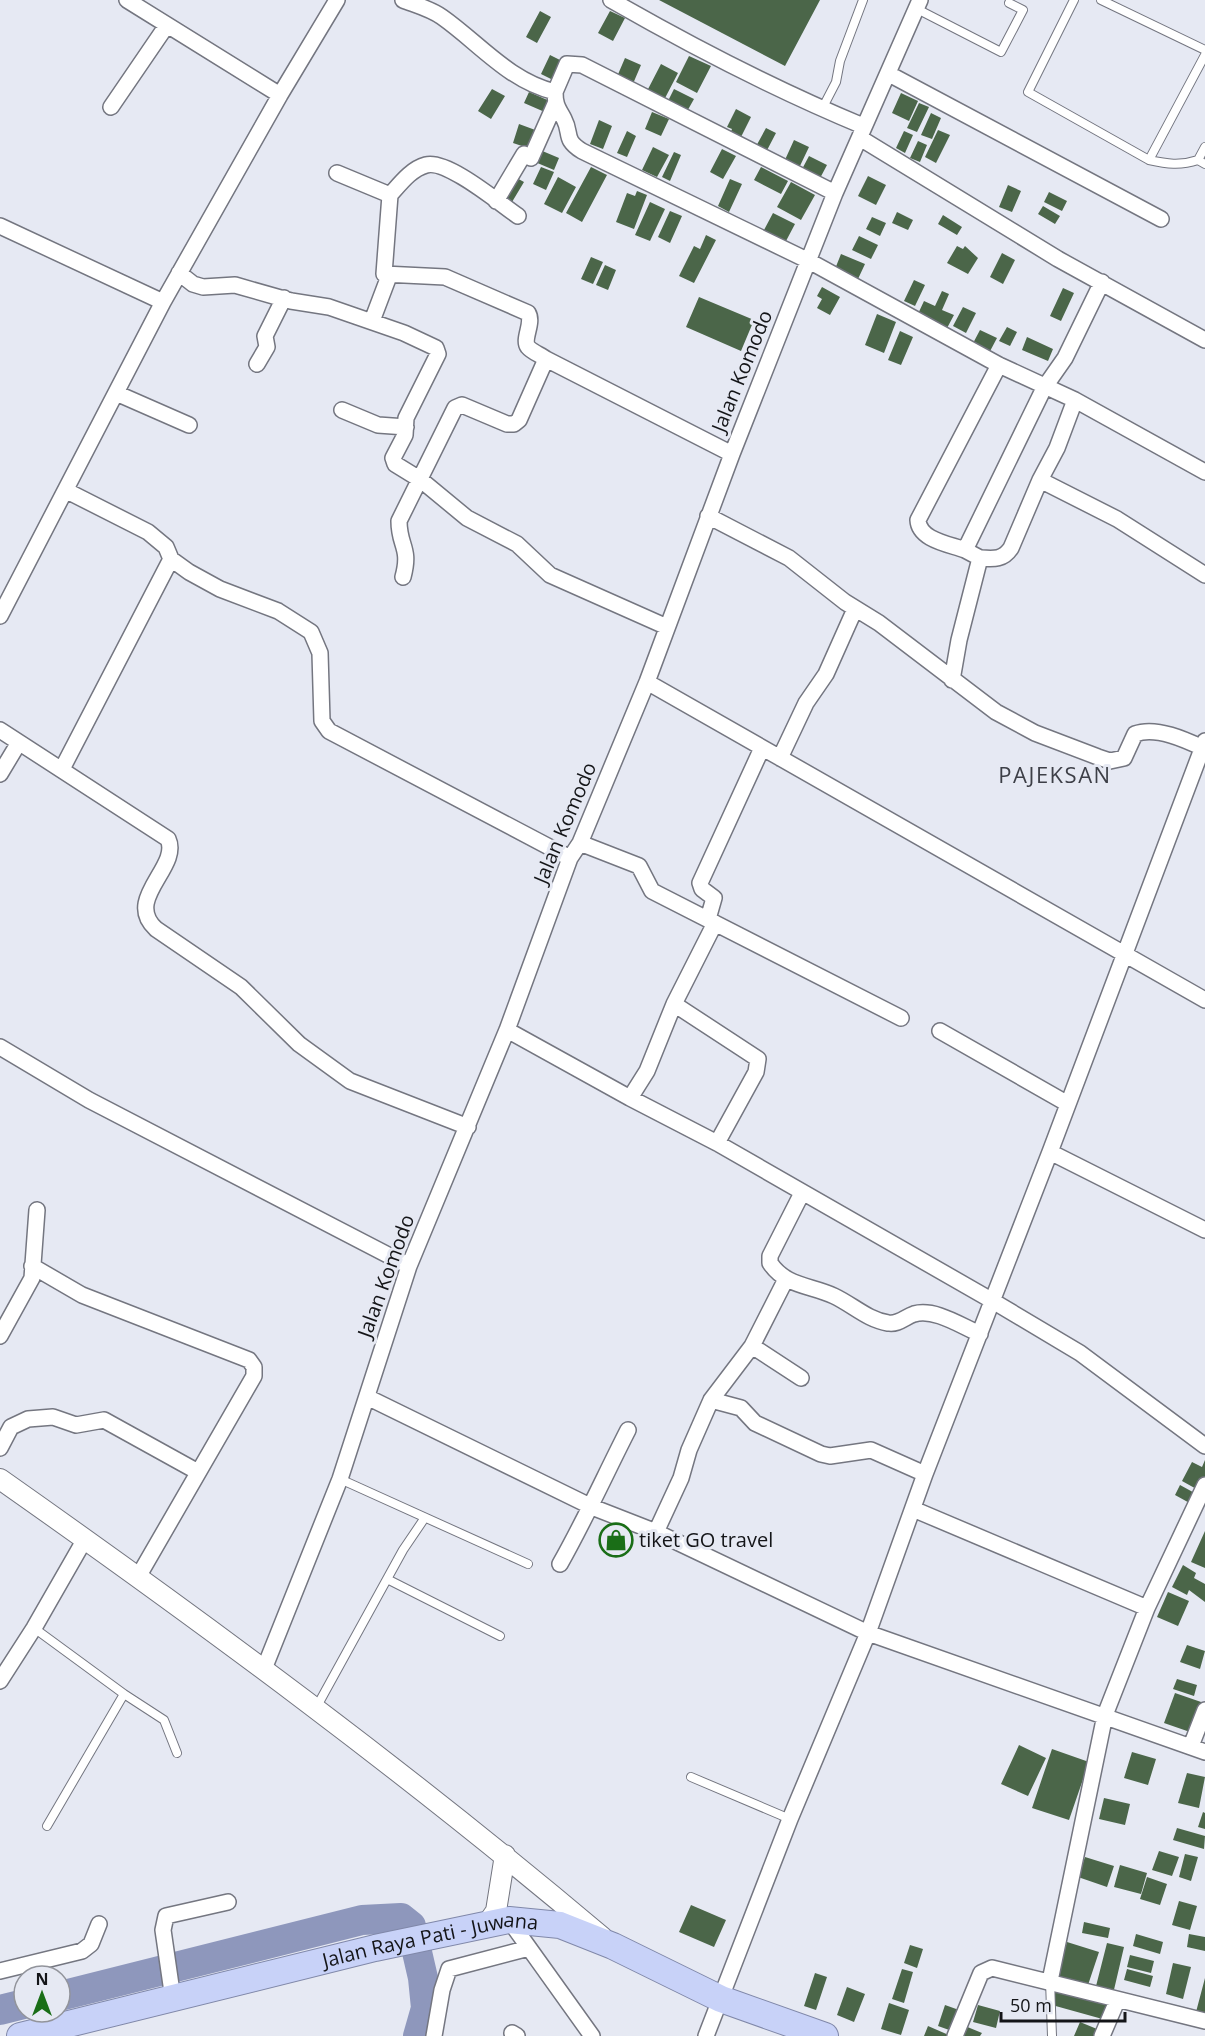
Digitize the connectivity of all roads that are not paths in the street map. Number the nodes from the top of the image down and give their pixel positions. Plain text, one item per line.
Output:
1 (127, 0) edge
2 (337, 0) edge
3 (403, 0) edge
4 (611, 0) edge
5 (863, 0) edge
6 (1074, 0) edge
7 (1101, 0) edge
8 (1007, 1) edge
9 (918, 4) edge
10 (167, 25) junction
11 (1205, 50) edge
12 (1205, 55) edge
13 (889, 74) junction
14 (280, 95) junction
15 (555, 98) junction
16 (111, 107) dead end
17 (822, 109) junction
18 (862, 132) junction
19 (1205, 147) edge
20 (1149, 160) junction
21 (1202, 162) edge
22 (337, 173) dead end
23 (835, 194) junction
24 (390, 195) junction
25 (496, 201) junction
26 (518, 216) dead end
27 (1161, 219) dead end
28 (0, 226) edge
29 (809, 261) junction
30 (179, 273) junction
31 (389, 276) junction
32 (1102, 282) junction
33 (284, 298) junction
34 (163, 302) junction
35 (372, 321) junction
36 (1205, 340) edge
37 (546, 359) junction
38 (257, 364) dead end
39 (999, 365) junction
40 (1044, 388) junction
41 (116, 393) junction
42 (1075, 400) junction
43 (342, 410) dead end
44 (189, 425) dead end
45 (406, 427) junction
46 (732, 453) junction
47 (1205, 472) edge
48 (421, 480) junction
49 (1040, 480) junction
50 (67, 491) junction
51 (708, 516) junction
52 (965, 550) junction
53 (981, 558) junction
54 (171, 559) junction
55 (1205, 575) edge
56 (403, 577) dead end
57 (855, 609) junction
58 (0, 616) edge
59 (667, 627) junction
60 (952, 680) junction
61 (647, 682) junction
62 (0, 730) edge
63 (18, 744) junction
64 (1204, 746) edge
65 (762, 748) junction
66 (780, 758) junction
67 (62, 769) junction
68 (0, 774) edge
69 (580, 843) junction
70 (570, 858) junction
71 (711, 921) junction
72 (1126, 954) junction
73 (1205, 1000) edge
74 (674, 1004) junction
75 (901, 1018) dead end
76 (507, 1030) junction
77 (940, 1031) dead end
78 (0, 1047) edge
79 (630, 1098) junction
80 (1068, 1104) junction
81 (468, 1127) junction
82 (717, 1143) junction
83 (1050, 1152) junction
84 (802, 1193) junction
85 (37, 1210) dead end
86 (1205, 1230) edge
87 (32, 1266) junction
88 (409, 1266) junction
89 (786, 1279) junction
90 (991, 1300) junction
91 (980, 1334) junction
92 (0, 1336) edge
93 (752, 1346) junction
94 (801, 1378) dead end
95 (367, 1397) junction
96 (711, 1400) junction
97 (628, 1430) dead end
98 (1205, 1446) edge
99 (0, 1448) edge
100 (198, 1472) junction
101 (925, 1474) junction
102 (0, 1479) edge
103 (340, 1479) junction
104 (1205, 1485) edge
105 (592, 1507) junction
106 (913, 1509) junction
107 (424, 1519) junction
108 (656, 1532) junction
109 (85, 1539) junction
110 (528, 1564) dead end
111 (560, 1564) dead end
112 (138, 1577) junction
113 (387, 1579) junction
114 (1147, 1608) junction
115 (34, 1628) junction
116 (868, 1633) junction
117 (500, 1636) dead end
118 (264, 1669) junction
119 (0, 1681) edge
120 (124, 1694) junction
121 (316, 1709) junction
122 (1205, 1710) edge
123 (1105, 1715) junction
124 (1198, 1749) edge
125 (177, 1752) dead end
126 (691, 1778) dead end
127 (790, 1819) junction
128 (47, 1826) dead end
129 (505, 1855) junction
130 (228, 1902) dead end
131 (498, 1922) junction
132 (99, 1924) dead end
133 (613, 1946) junction
134 (529, 1948) junction
135 (0, 1971) edge
136 (1050, 1981) junction
137 (171, 1990) junction
138 (721, 1999) junction
139 (1117, 2001) junction
140 (1205, 2021) edge
141 (20, 2036) edge
142 (434, 2036) edge
143 (592, 2036) edge
144 (706, 2036) edge
145 (825, 2036) edge
146 (955, 2036) edge
147 (1052, 2036) edge
148 (1102, 2036) edge

1 - 10 street
2 - 14 street
3 - 15 street
4 - 17 street
5 - 17 lane
6 - 20 lane
7 - 11 lane
8 - 9 lane
9 - 13 street, Jalan Komodo
10 - 14 street
10 - 16 street
12 - 20 lane
13 - 18 street, Jalan Komodo
13 - 27 street
14 - 30 street
15 - 23 street
15 - 25 street
15 - 29 street
17 - 18 street
18 - 23 street, Jalan Komodo
18 - 32 street
19 - 21 lane
20 - 21 lane
22 - 24 street
23 - 29 street, Jalan Komodo
24 - 25 street
24 - 31 street
25 - 26 street
28 - 34 street
29 - 39 street
29 - 46 street, Jalan Komodo
30 - 33 street
30 - 34 street
31 - 35 street
31 - 37 street
32 - 36 street
32 - 40 street
33 - 35 street
33 - 38 street
34 - 41 street
35 - 45 street
37 - 46 street
37 - 48 street
39 - 40 street
39 - 52 street
40 - 42 street
40 - 52 street
41 - 44 street
41 - 50 street
42 - 47 street
42 - 49 street
43 - 45 street
45 - 48 street
46 - 51 street, Jalan Komodo
48 - 56 street
48 - 59 street
49 - 53 street
49 - 55 street
50 - 54 street
50 - 58 street
51 - 57 street
51 - 59 street, Jalan Komodo
52 - 53 street
53 - 60 street
54 - 67 street
54 - 70 street
57 - 60 street
57 - 66 street
59 - 61 street, Jalan Komodo
60 - 64 street
61 - 65 street
61 - 69 street, Jalan Komodo
62 - 63 street
63 - 67 street
63 - 68 street
64 - 72 street
65 - 66 street
65 - 71 street
66 - 72 street
67 - 81 street
69 - 70 street, Jalan Komodo
69 - 71 street
70 - 76 street, Jalan Komodo
71 - 74 street
71 - 75 street
72 - 73 street
72 - 80 street
74 - 79 street
74 - 82 street
76 - 79 street
76 - 81 street, Jalan Komodo
77 - 80 street
78 - 88 street
79 - 82 street
80 - 83 street
81 - 88 street, Jalan Komodo
82 - 84 street
83 - 86 street
83 - 90 street
84 - 89 street
84 - 90 street
85 - 87 street
87 - 92 street
87 - 100 street
88 - 95 street, Jalan Komodo
89 - 91 street
89 - 93 street
90 - 91 street
90 - 98 street
91 - 101 street
93 - 94 street
93 - 96 street
95 - 103 street, Jalan Komodo
95 - 105 street
96 - 101 street
96 - 108 street
97 - 105 street
99 - 100 street
100 - 112 street
101 - 106 street
102 - 109 street
103 - 107 lane
103 - 118 street, Jalan Komodo
104 - 114 street
105 - 108 street
105 - 111 street
106 - 114 street
106 - 116 street
107 - 110 lane
107 - 113 lane
108 - 116 street
109 - 112 street
109 - 115 street
112 - 118 street
113 - 117 lane
113 - 121 lane
114 - 123 street
115 - 119 street
115 - 120 lane
116 - 123 street
116 - 127 street
118 - 121 street
120 - 125 lane
120 - 128 lane
121 - 129 street
122 - 124 street
123 - 124 street
123 - 136 street
126 - 127 lane
127 - 138 street
129 - 131 street
129 - 133 street
130 - 137 street
131 - 133 highway, Jalan Raya Pati - Juwana
131 - 134 street
131 - 137 highway, Jalan Raya Pati - Juwana
132 - 135 street
133 - 138 highway, Jalan Raya Pati - Juwana
134 - 142 street
134 - 143 street
136 - 139 street
136 - 146 street
136 - 147 lane
137 - 141 highway, Jalan Raya Pati - Juwana
138 - 144 street
138 - 145 highway, Jalan Raya Pati - Juwana
139 - 140 street
139 - 148 street

